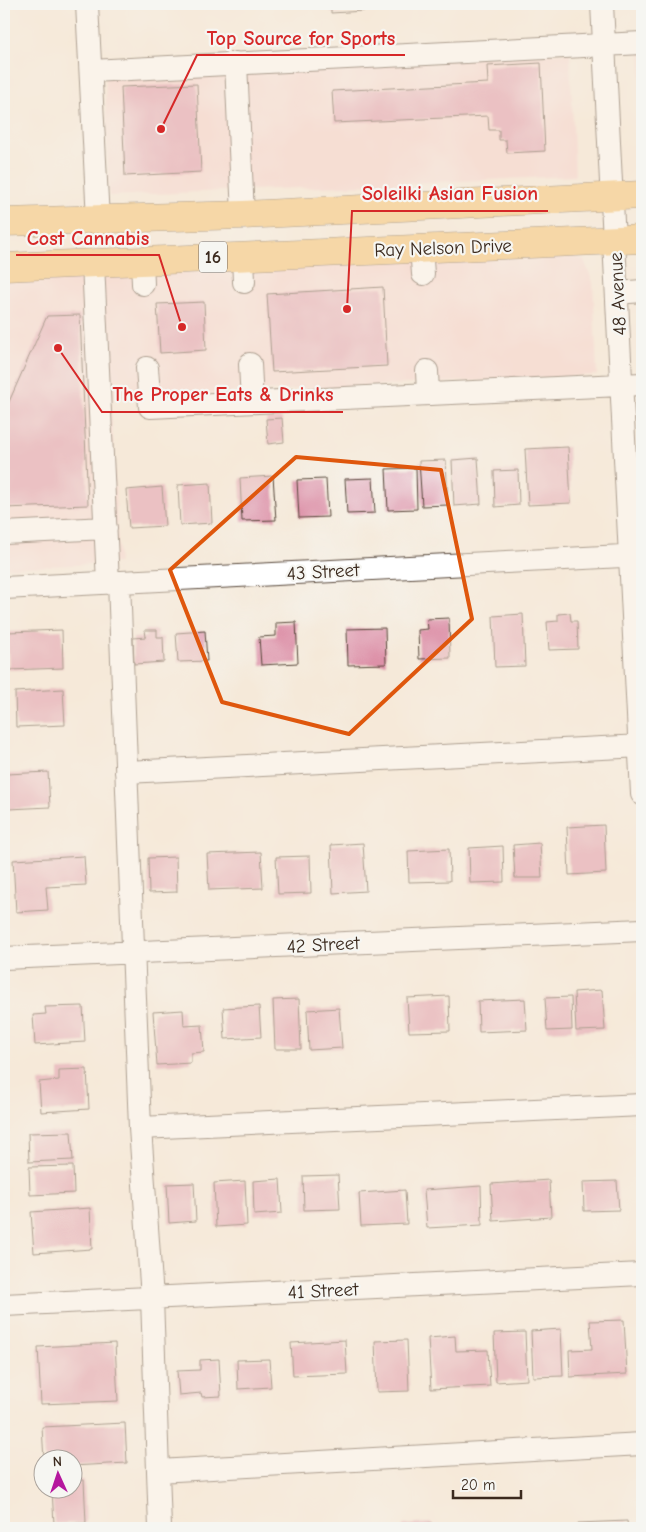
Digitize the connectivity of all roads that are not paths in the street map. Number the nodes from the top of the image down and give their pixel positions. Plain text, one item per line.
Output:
1 (86, 4) edge
2 (602, 4) edge
3 (642, 43) edge
4 (604, 45) junction
5 (236, 63) junction
6 (91, 71) junction
7 (642, 195) edge
8 (612, 196) junction
9 (243, 215) junction
10 (98, 220) junction
11 (4, 222) edge
12 (642, 239) edge
13 (615, 240) junction
14 (421, 247) junction
15 (243, 256) junction
16 (93, 263) junction
17 (4, 267) edge
18 (422, 274) dead end
19 (244, 282) dead end
20 (642, 291) edge
21 (617, 293) junction
22 (250, 364) dead end
23 (147, 368) dead end
24 (427, 371) dead end
25 (632, 384) edge
26 (428, 394) junction
27 (252, 402) junction
28 (106, 528) junction
29 (4, 533) edge
30 (636, 555) edge
31 (114, 582) junction
32 (4, 588) edge
33 (641, 746) edge
34 (126, 772) junction
35 (642, 794) edge
36 (642, 930) edge
37 (133, 952) junction
38 (4, 958) edge
39 (642, 1105) edge
40 (140, 1128) junction
41 (642, 1274) edge
42 (152, 1298) junction
43 (4, 1305) edge
44 (642, 1444) edge
45 (158, 1471) junction
46 (160, 1528) edge

1 - 6 street
2 - 4 street, 48 Avenue
3 - 4 street
4 - 5 street
4 - 8 street, 48 Avenue
5 - 6 street
5 - 9 street
6 - 10 street
7 - 8 highway, 16
8 - 9 highway, 16
8 - 13 street, 48 Avenue
9 - 10 highway, 16
10 - 11 highway, 16
12 - 13 highway, Ray Nelson Drive / 16
13 - 14 highway, Ray Nelson Drive / 16
13 - 21 street, 48 Avenue
14 - 15 highway, Ray Nelson Drive / 16
14 - 18 street
15 - 16 highway, Ray Nelson Drive / 16
15 - 19 street
16 - 17 highway, Ray Nelson Drive / 16
16 - 28 street
20 - 21 street
21 - 25 street, 48 Avenue
22 - 27 street
23 - 27 street
24 - 26 street
25 - 26 street
25 - 30 street, 48 Avenue
26 - 27 street
28 - 29 street
28 - 31 street
30 - 31 street, 43 Street
30 - 33 street, 48 Avenue
31 - 32 street, 43 Street
31 - 34 street
33 - 34 street
33 - 35 street, 48 Avenue
34 - 37 street
36 - 37 street, 42 Street
37 - 38 street, 42 Street
37 - 40 street
39 - 40 street
40 - 42 street
41 - 42 street, 41 Street
42 - 43 street, 41 Street
42 - 45 street
44 - 45 street
45 - 46 street

